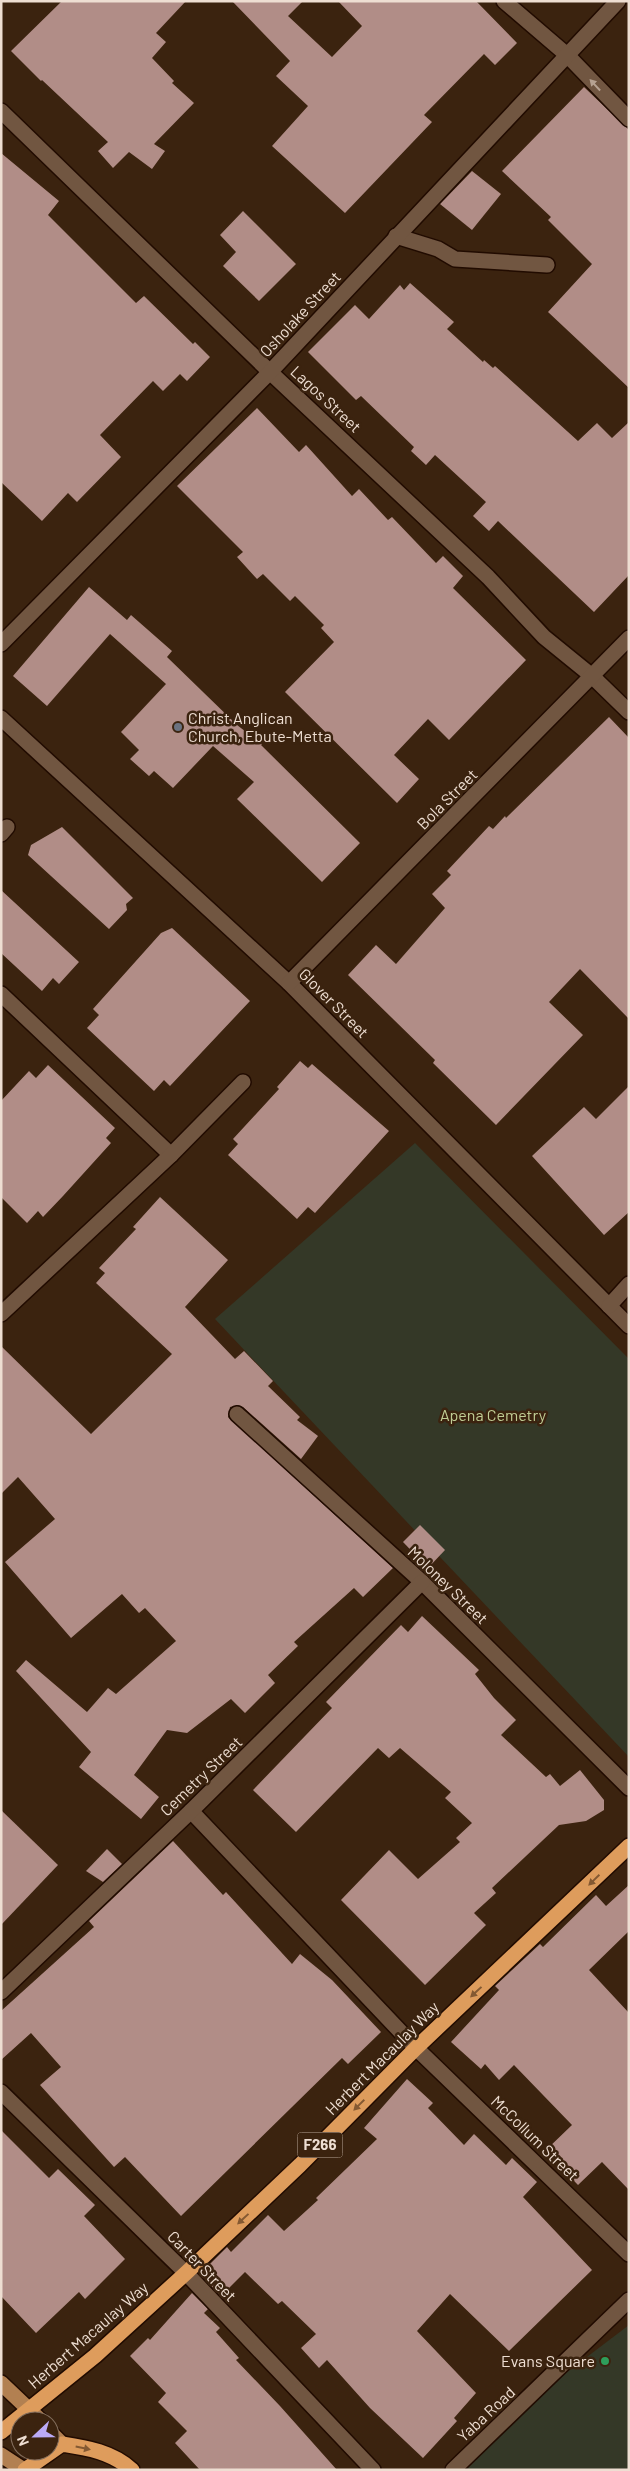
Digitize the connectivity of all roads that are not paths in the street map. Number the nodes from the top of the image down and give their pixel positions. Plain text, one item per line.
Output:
1 (504, 1) edge
2 (618, 1) edge
3 (567, 55) junction
4 (1, 110) edge
5 (629, 119) edge
6 (396, 236) junction
7 (547, 265) dead end
8 (270, 372) junction
9 (629, 638) edge
10 (1, 644) edge
11 (592, 676) junction
12 (629, 712) edge
13 (1, 718) edge
14 (289, 982) junction
15 (1, 994) edge
16 (243, 1082) dead end
17 (171, 1154) junction
18 (629, 1284) edge
19 (609, 1306) junction
20 (1, 1314) edge
21 (629, 1326) edge
22 (237, 1414) dead end
23 (422, 1582) junction
24 (629, 1788) edge
25 (191, 1811) junction
26 (629, 1846) edge
27 (1, 1992) edge
28 (416, 2048) junction
29 (1, 2092) edge
30 (629, 2254) edge
31 (186, 2273) junction
32 (629, 2300) edge
33 (1, 2383) edge
34 (29, 2408) junction
35 (32, 2411) edge
36 (1, 2432) edge
37 (62, 2444) joint
38 (1, 2455) edge
39 (24, 2470) edge
40 (132, 2470) edge
41 (373, 2470) edge
42 (453, 2470) edge

1 - 3 street
2 - 3 street, Osholake Street
5 -> 3 street
3 - 6 street, Osholake Street
4 - 8 street, Lagos Street
6 - 7 street
6 - 8 street, Osholake Street
8 - 10 street, Osholake Street
8 - 11 street, Lagos Street
9 - 11 street, Bola Street
11 - 12 street, Lagos Street
11 - 14 street, Bola Street
13 - 14 street, Glover Street
14 - 19 street, Glover Street
15 - 17 street
16 - 17 street
17 - 20 street
18 - 19 street
19 - 21 street, Glover Street
22 - 23 street, Moloney Street
23 - 24 street, Moloney Street
23 - 25 street, Cemetry Street
25 - 27 street, Cemetry Street
25 - 28 street, McCollum Street
26 -> 28 highway, Herbert Macaulay Way / F266
28 - 30 street, McCollum Street
28 -> 31 highway, Herbert Macaulay Way / F266
29 - 31 street, Carter Street
31 - 34 highway, Herbert Macaulay Way / F266
31 - 41 street, Carter Street
32 - 42 street, Yaba Road
33 - 34 main road
34 - 35 main road
34 - 36 highway, Herbert Macaulay Way / F266
37 - 39 highway
37 -> 40 highway
38 - 39 main road

